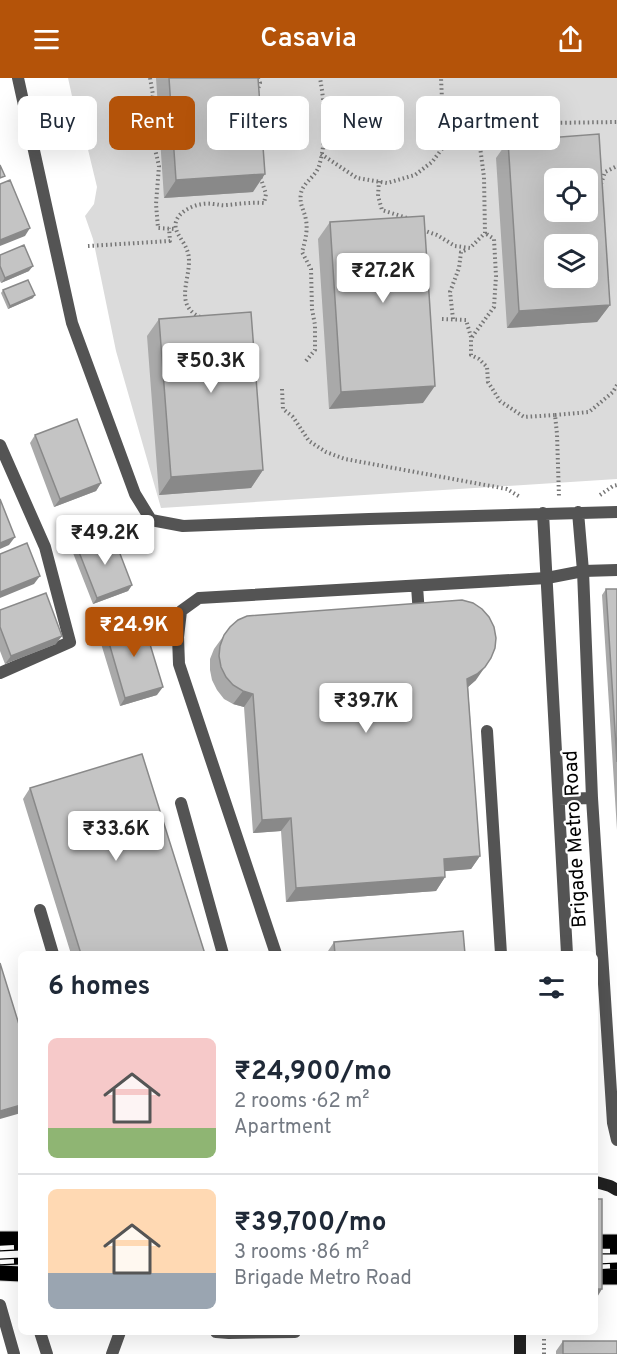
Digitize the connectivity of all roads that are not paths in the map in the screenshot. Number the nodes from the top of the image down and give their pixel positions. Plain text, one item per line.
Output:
1 (18, 78) edge
2 (0, 445) edge
3 (578, 512) junction
4 (617, 512) edge
5 (543, 513) junction
6 (617, 570) edge
7 (583, 571) junction
8 (547, 578) junction
9 (417, 586) junction
10 (419, 615) edge
11 (0, 673) edge
12 (487, 731) dead end
13 (592, 798) junction
14 (559, 799) junction
15 (180, 803) dead end
16 (40, 910) dead end
17 (52, 951) edge
18 (222, 951) edge
19 (275, 951) edge
20 (501, 951) edge
21 (567, 951) edge
22 (617, 1140) edge
23 (598, 1183) edge
24 (617, 1190) edge
25 (0, 1239) edge
26 (18, 1239) edge
27 (598, 1242) edge
28 (617, 1242) edge
29 (0, 1274) edge
30 (18, 1274) edge
31 (598, 1277) edge
32 (617, 1277) edge
33 (0, 1305) edge
34 (41, 1335) edge
35 (119, 1335) edge
36 (520, 1335) edge
37 (14, 1354) edge
38 (47, 1354) edge
39 (112, 1354) edge
40 (520, 1354) edge

1 - 5 street
2 - 11 street
3 - 4 street
3 - 5 street
3 - 7 street, Brigade Metro Road
5 - 8 street, Brigade Metro Road
6 - 7 street
7 - 8 street
7 - 13 street, Brigade Metro Road
8 - 9 street
8 - 14 street, Brigade Metro Road
9 - 10 street
9 - 19 street
12 - 20 street
13 - 14 street
13 - 22 street, Brigade Metro Road
14 - 21 street, Brigade Metro Road
15 - 18 street
16 - 17 street
23 - 24 street
25 - 26 main road
27 - 28 main road
29 - 30 main road
31 - 32 main road
33 - 37 street
34 - 38 street
35 - 39 street
36 - 40 street

